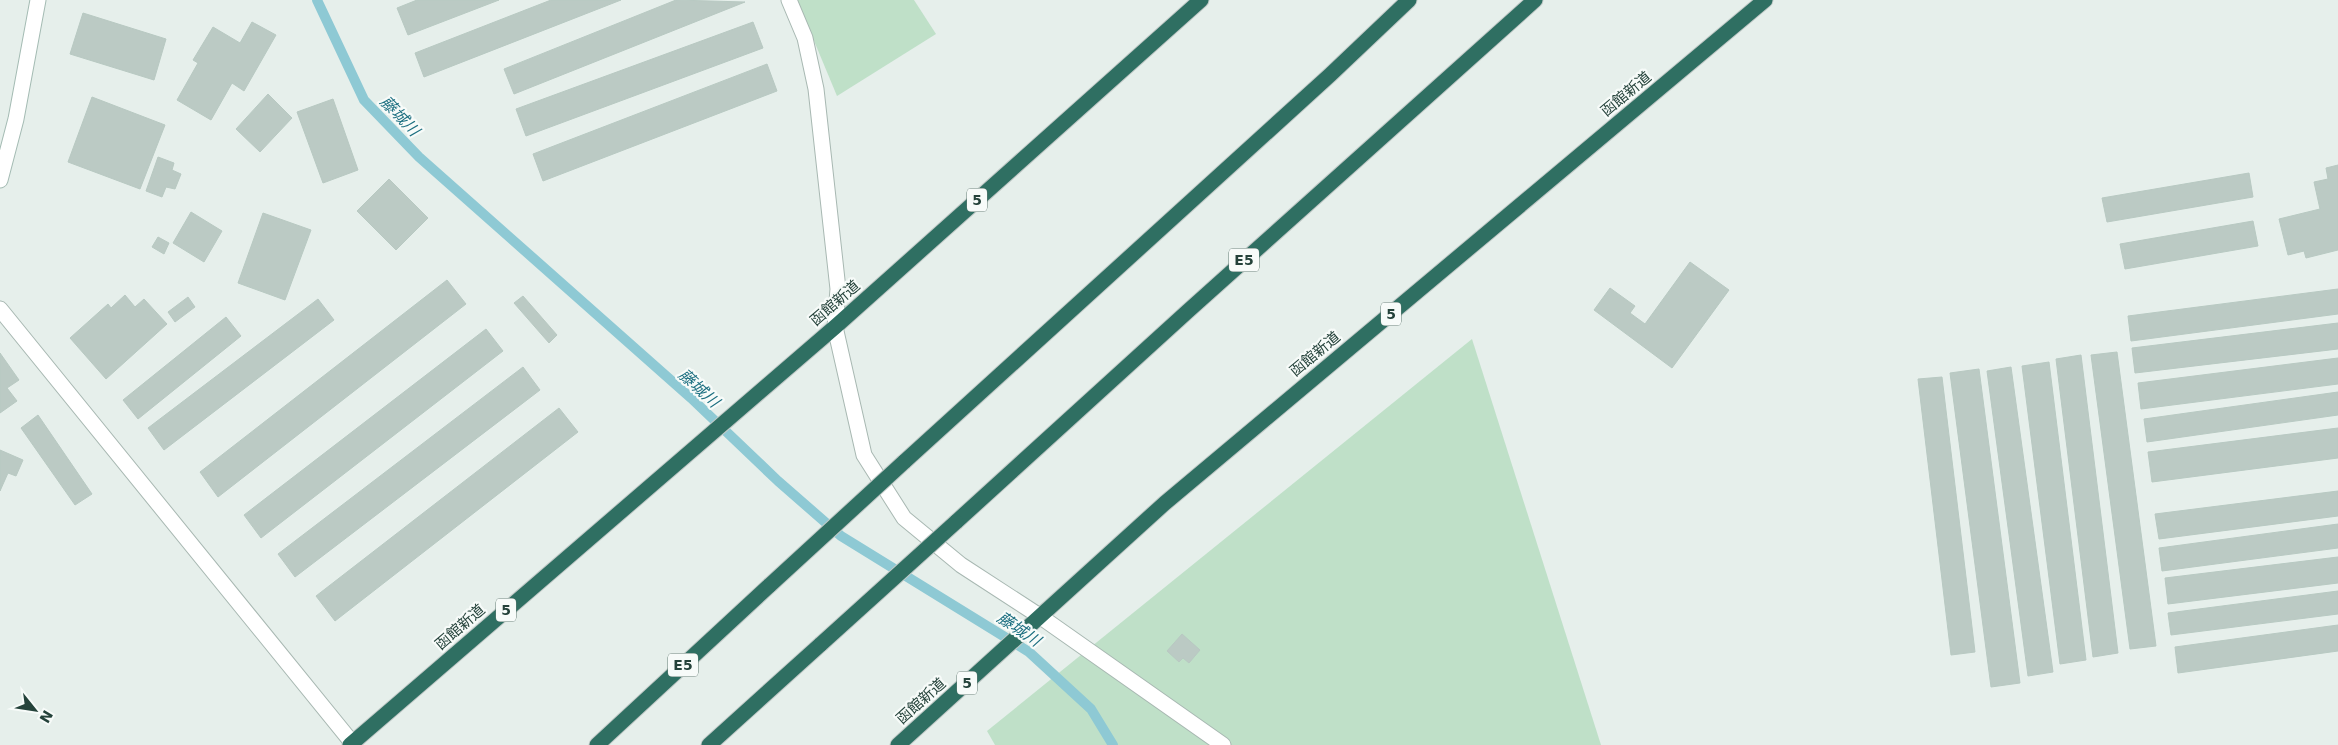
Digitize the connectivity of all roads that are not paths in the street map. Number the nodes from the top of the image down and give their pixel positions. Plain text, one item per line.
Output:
1 (38, 0) edge
2 (789, 0) edge
3 (1201, 0) edge
4 (1409, 0) edge
5 (1535, 0) edge
6 (1765, 0) edge
7 (0, 180) edge
8 (0, 309) edge
9 (835, 327) junction
10 (1041, 617) junction
11 (352, 744) edge
12 (597, 745) edge
13 (709, 745) edge
14 (898, 745) edge
15 (1222, 745) edge

1 - 7 street
2 - 9 street
3 - 9 highway, 函館新道 / 5
4 - 12 highway, E5, bridge
5 - 13 highway, E5, bridge
6 - 10 highway, 函館新道 / 5
8 - 11 street
9 - 10 street
9 - 11 highway, 函館新道 / 5
10 - 14 highway, 函館新道 / 5
10 - 15 street

